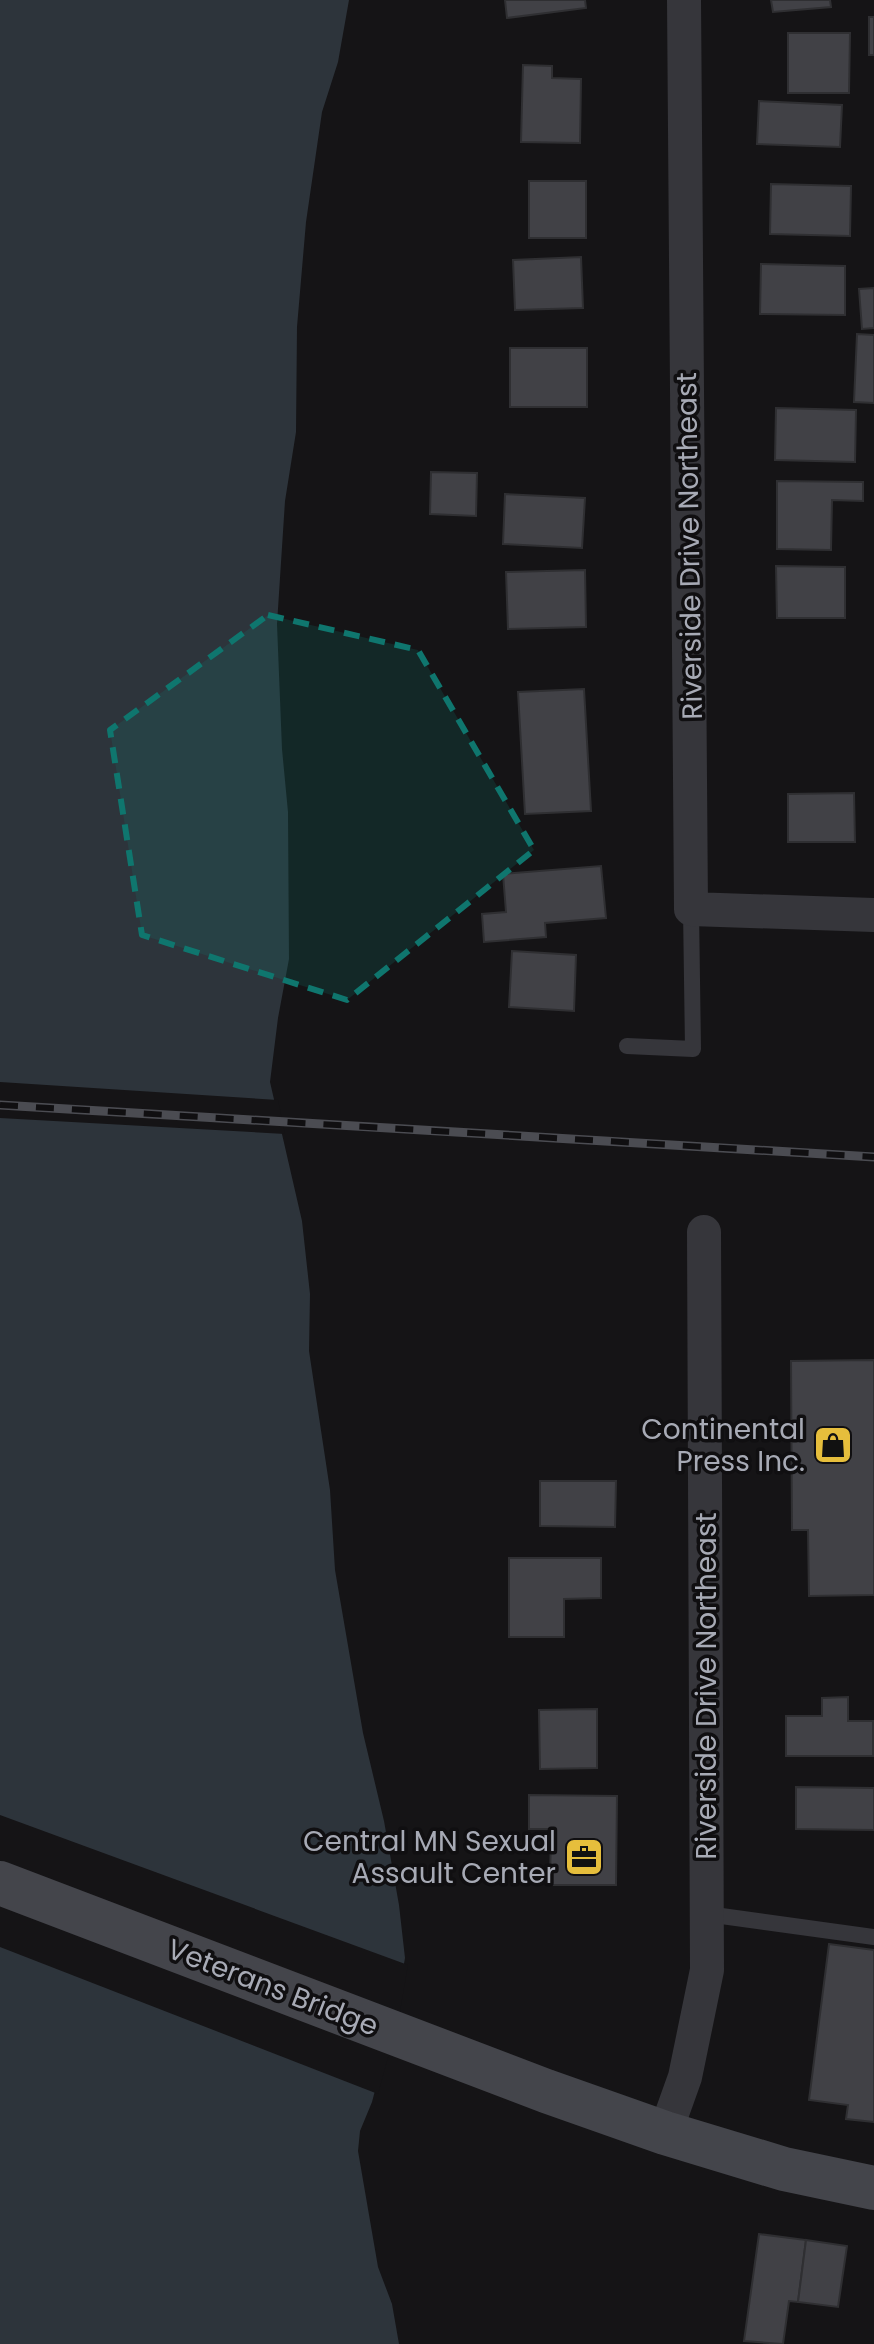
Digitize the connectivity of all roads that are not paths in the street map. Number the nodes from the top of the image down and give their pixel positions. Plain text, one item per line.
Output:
1 (684, 0) edge
2 (691, 909) junction
3 (874, 915) edge
4 (627, 1046) dead end
5 (704, 1232) dead end
6 (0, 1883) edge
7 (707, 1914) junction
8 (874, 1937) edge
9 (665, 2133) junction
10 (874, 2188) edge

1 - 2 street, Riverside Drive Northeast
2 - 3 street
2 - 4 lane
5 - 7 street, Riverside Drive Northeast
6 - 9 main road, Veterans Bridge
7 - 8 lane
7 - 9 street, Riverside Drive Northeast
9 - 10 main road, Veterans Bridge

